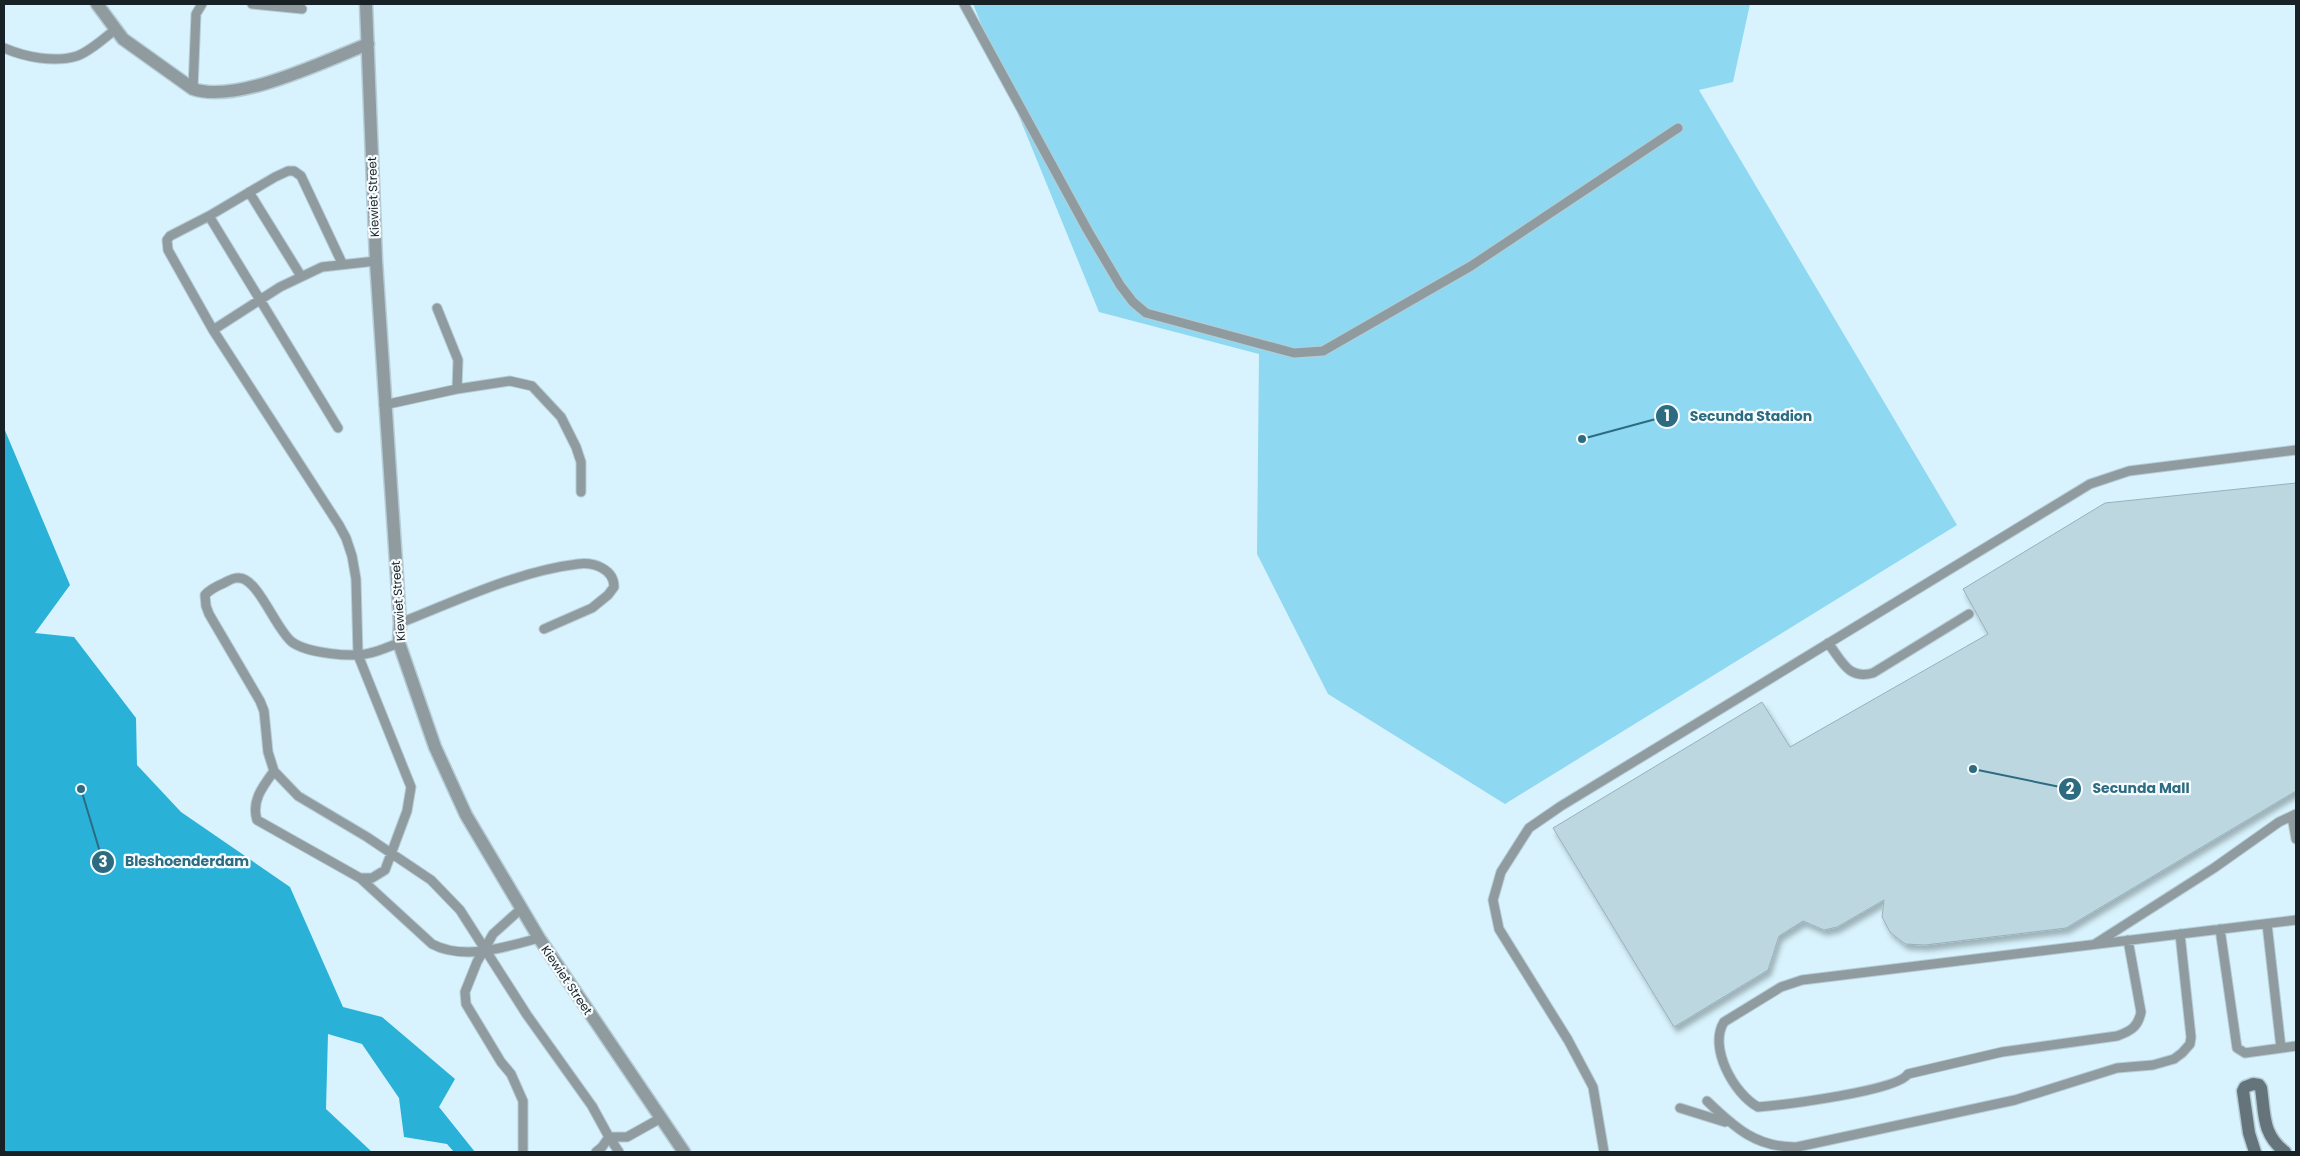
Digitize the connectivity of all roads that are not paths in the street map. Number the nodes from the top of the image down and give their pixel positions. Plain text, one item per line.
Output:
1 (97, 4) edge
2 (202, 4) edge
3 (252, 4) edge
4 (366, 4) edge
5 (964, 4) edge
6 (302, 8) dead end
7 (116, 29) junction
8 (368, 44) junction
9 (4, 48) edge
10 (193, 89) junction
11 (1678, 128) dead end
12 (249, 192) junction
13 (210, 216) junction
14 (376, 261) junction
15 (342, 263) junction
16 (301, 276) junction
17 (260, 300) junction
18 (437, 308) dead end
19 (213, 330) junction
20 (457, 389) junction
21 (384, 405) junction
22 (338, 428) dead end
23 (2296, 450) edge
24 (581, 492) dead end
25 (1969, 614) dead end
26 (400, 623) junction
27 (544, 629) dead end
28 (399, 642) junction
29 (1828, 643) junction
30 (358, 654) junction
31 (274, 771) junction
32 (2294, 815) edge
33 (2296, 839) edge
34 (391, 854) junction
35 (360, 878) junction
36 (522, 908) junction
37 (2296, 920) edge
38 (2267, 924) junction
39 (2220, 929) junction
40 (2180, 934) junction
41 (539, 938) junction
42 (2128, 940) junction
43 (2093, 945) junction
44 (484, 950) junction
45 (2296, 1046) edge
46 (2282, 1048) junction
47 (1707, 1101) dead end
48 (1680, 1108) dead end
49 (661, 1118) junction
50 (1730, 1124) junction
51 (609, 1136) junction
52 (1604, 1148) edge
53 (523, 1152) edge
54 (596, 1152) edge
55 (619, 1152) edge
56 (684, 1152) edge
57 (2255, 1152) edge
58 (2285, 1152) edge

1 - 7 street
2 - 10 lane
3 - 6 lane
4 - 8 street, Kiewiet Street
5 - 11 lane
7 - 9 lane
7 - 10 street
8 - 10 street
8 - 14 street, Kiewiet Street
12 - 13 lane
12 - 15 lane
12 - 16 lane
13 - 17 lane
13 - 19 lane
14 - 15 lane
14 - 21 street, Kiewiet Street
15 - 16 lane
16 - 17 lane
17 - 19 lane
17 - 22 lane
18 - 20 lane
19 - 30 lane
20 - 21 lane
20 - 24 lane
21 - 26 street, Kiewiet Street
23 - 29 lane
25 - 29 lane
26 - 27 lane
26 - 28 street, Kiewiet Street
28 - 30 lane
28 - 36 street, Kiewiet Street
29 - 52 lane
30 - 31 lane
30 - 34 lane
31 - 34 lane
31 - 35 lane
32 - 33 lane
32 - 43 lane
34 - 35 lane
34 - 44 lane
35 - 44 lane
36 - 41 street, Kiewiet Street
36 - 44 lane
37 - 38 lane
38 - 39 lane
38 - 46 lane
39 - 40 lane
39 - 46 lane
40 - 42 lane
40 - 50 lane
41 - 44 lane
41 - 49 street, Kiewiet Street
42 - 43 lane
42 - 43 lane
44 - 51 lane
44 - 53 lane
45 - 46 lane
47 - 50 lane
48 - 50 lane
49 - 51 lane
49 - 56 street, Kiewiet Street
51 - 54 lane
51 - 55 lane
57 - 58 street

